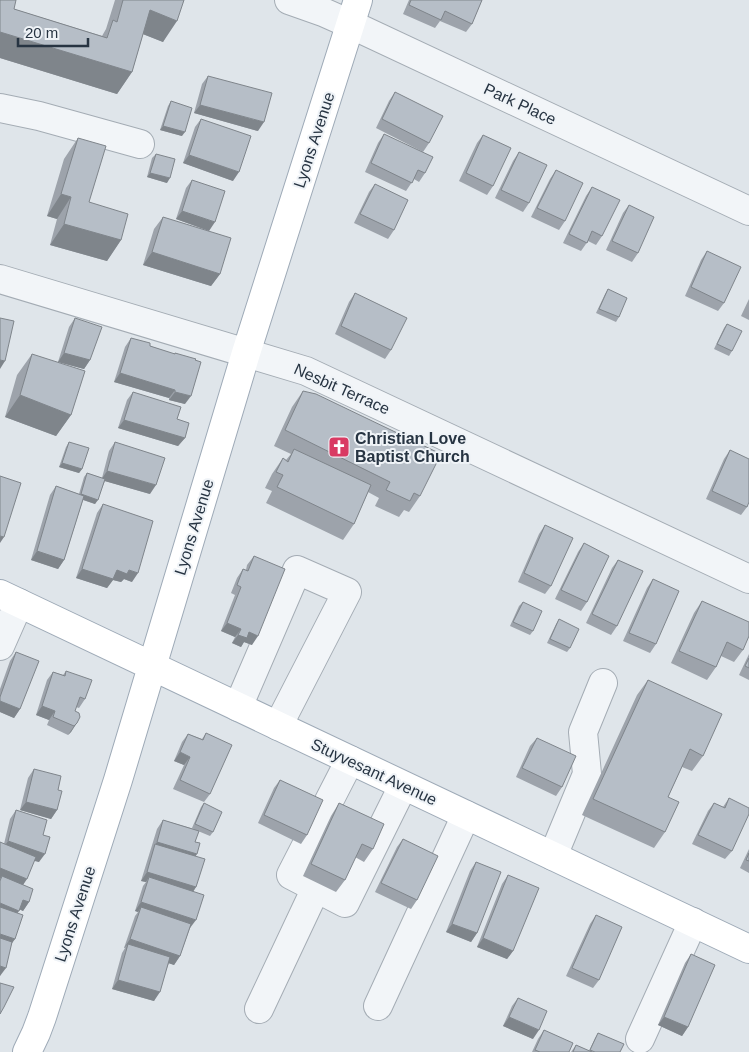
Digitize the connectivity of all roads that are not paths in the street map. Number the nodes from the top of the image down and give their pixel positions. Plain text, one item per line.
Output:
1 (289, 0) edge
2 (354, 12) edge
3 (0, 108) edge
4 (140, 144) dead end
5 (749, 211) edge
6 (0, 279) edge
7 (246, 353) junction
8 (749, 579) edge
9 (10, 599) edge
10 (0, 646) edge
11 (153, 666) junction
12 (603, 683) dead end
13 (238, 707) junction
14 (278, 726) junction
15 (350, 760) junction
16 (403, 786) junction
17 (466, 815) junction
18 (553, 856) junction
19 (316, 888) junction
20 (693, 922) junction
21 (749, 949) edge
22 (378, 1006) dead end
23 (259, 1009) dead end
24 (640, 1039) dead end
25 (26, 1052) edge

1 - 2 street, Park Place
2 - 5 street, Park Place
2 - 7 main road, Lyons Avenue
3 - 4 street
6 - 7 street, Nesbit Terrace
7 - 8 street, Nesbit Terrace
7 - 11 main road, Lyons Avenue
9 - 10 street
9 - 11 main road, Stuyvesant Avenue
11 - 13 main road, Stuyvesant Avenue
11 - 25 main road, Lyons Avenue
12 - 18 street
13 - 14 main road, Stuyvesant Avenue
13 - 14 street
14 - 15 main road, Stuyvesant Avenue
15 - 16 main road, Stuyvesant Avenue
15 - 19 street
16 - 17 main road, Stuyvesant Avenue
16 - 19 street
17 - 18 main road, Stuyvesant Avenue
17 - 22 street
18 - 20 main road, Stuyvesant Avenue
19 - 23 street
20 - 21 main road, Stuyvesant Avenue
20 - 24 street

